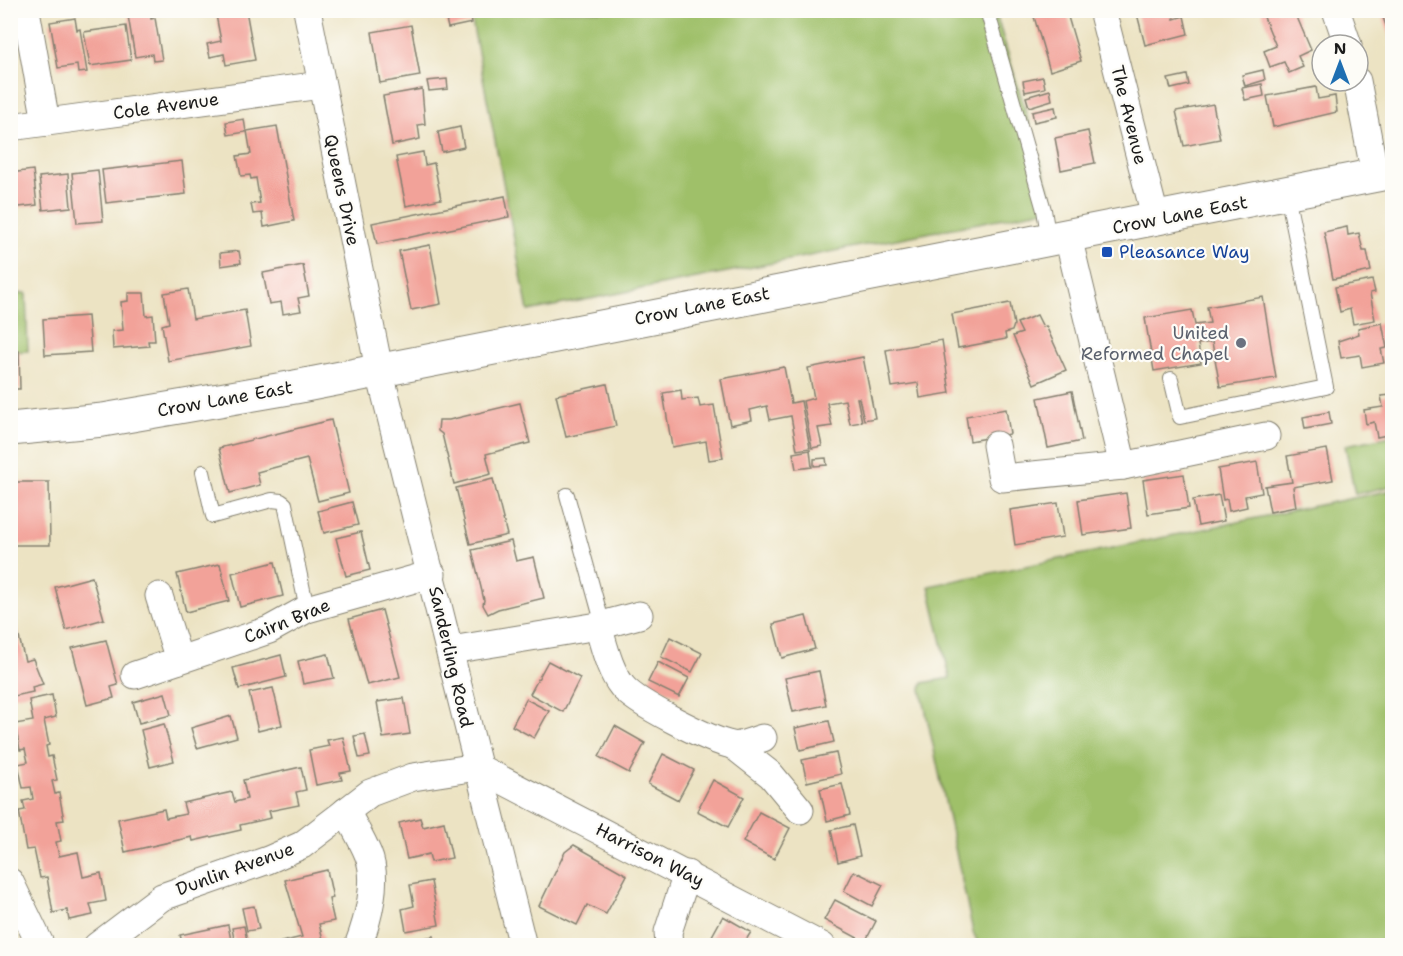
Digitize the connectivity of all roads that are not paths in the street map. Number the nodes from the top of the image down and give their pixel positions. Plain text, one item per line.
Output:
1 (26, 10) edge
2 (307, 10) edge
3 (987, 10) edge
4 (1102, 10) edge
5 (1336, 10) edge
6 (1344, 33) edge
7 (321, 85) junction
8 (1361, 93) edge
9 (46, 122) junction
10 (10, 127) edge
11 (1388, 174) edge
12 (1287, 194) junction
13 (1156, 220) junction
14 (1058, 239) junction
15 (379, 369) junction
16 (1171, 379) dead end
17 (10, 429) edge
18 (1266, 436) dead end
19 (996, 446) dead end
20 (1123, 466) junction
21 (203, 472) dead end
22 (567, 495) dead end
23 (432, 574) junction
24 (159, 596) dead end
25 (307, 609) junction
26 (639, 615) dead end
27 (601, 625) junction
28 (451, 650) junction
29 (179, 660) junction
30 (135, 675) dead end
31 (763, 738) dead end
32 (734, 746) junction
33 (477, 767) junction
34 (800, 810) dead end
35 (346, 812) junction
36 (687, 874) junction
37 (10, 882) edge
38 (40, 945) edge
39 (99, 945) edge
40 (358, 945) edge
41 (523, 945) edge
42 (669, 945) edge
43 (822, 945) edge

1 - 9 street
2 - 7 street, Queens Drive
3 - 14 lane
4 - 13 street, The Avenue
5 - 6 street
7 - 9 street, Cole Avenue
7 - 15 street, Queens Drive
8 - 11 street
9 - 10 street, Cole Avenue
11 - 12 main road, Crow Lane East
12 - 13 main road, Crow Lane East
12 - 16 lane
13 - 14 main road, Crow Lane East
14 - 15 main road, Crow Lane East
14 - 20 street
15 - 17 main road, Crow Lane East
15 - 23 street, Sanderling Road
18 - 20 street
19 - 20 street
21 - 25 lane
22 - 27 lane
23 - 25 street, Cairn Brae
23 - 28 street, Sanderling Road
24 - 29 street
25 - 29 street, Cairn Brae
26 - 27 street
27 - 28 street
27 - 32 street
28 - 33 street, Sanderling Road
29 - 30 street, Cairn Brae
31 - 32 street
32 - 34 street
33 - 35 street, Dunlin Avenue
33 - 36 street, Harrison Way
33 - 41 street, Sanderling Road
35 - 39 street, Dunlin Avenue
35 - 40 street
36 - 42 street
36 - 43 street, Harrison Way
37 - 38 street

